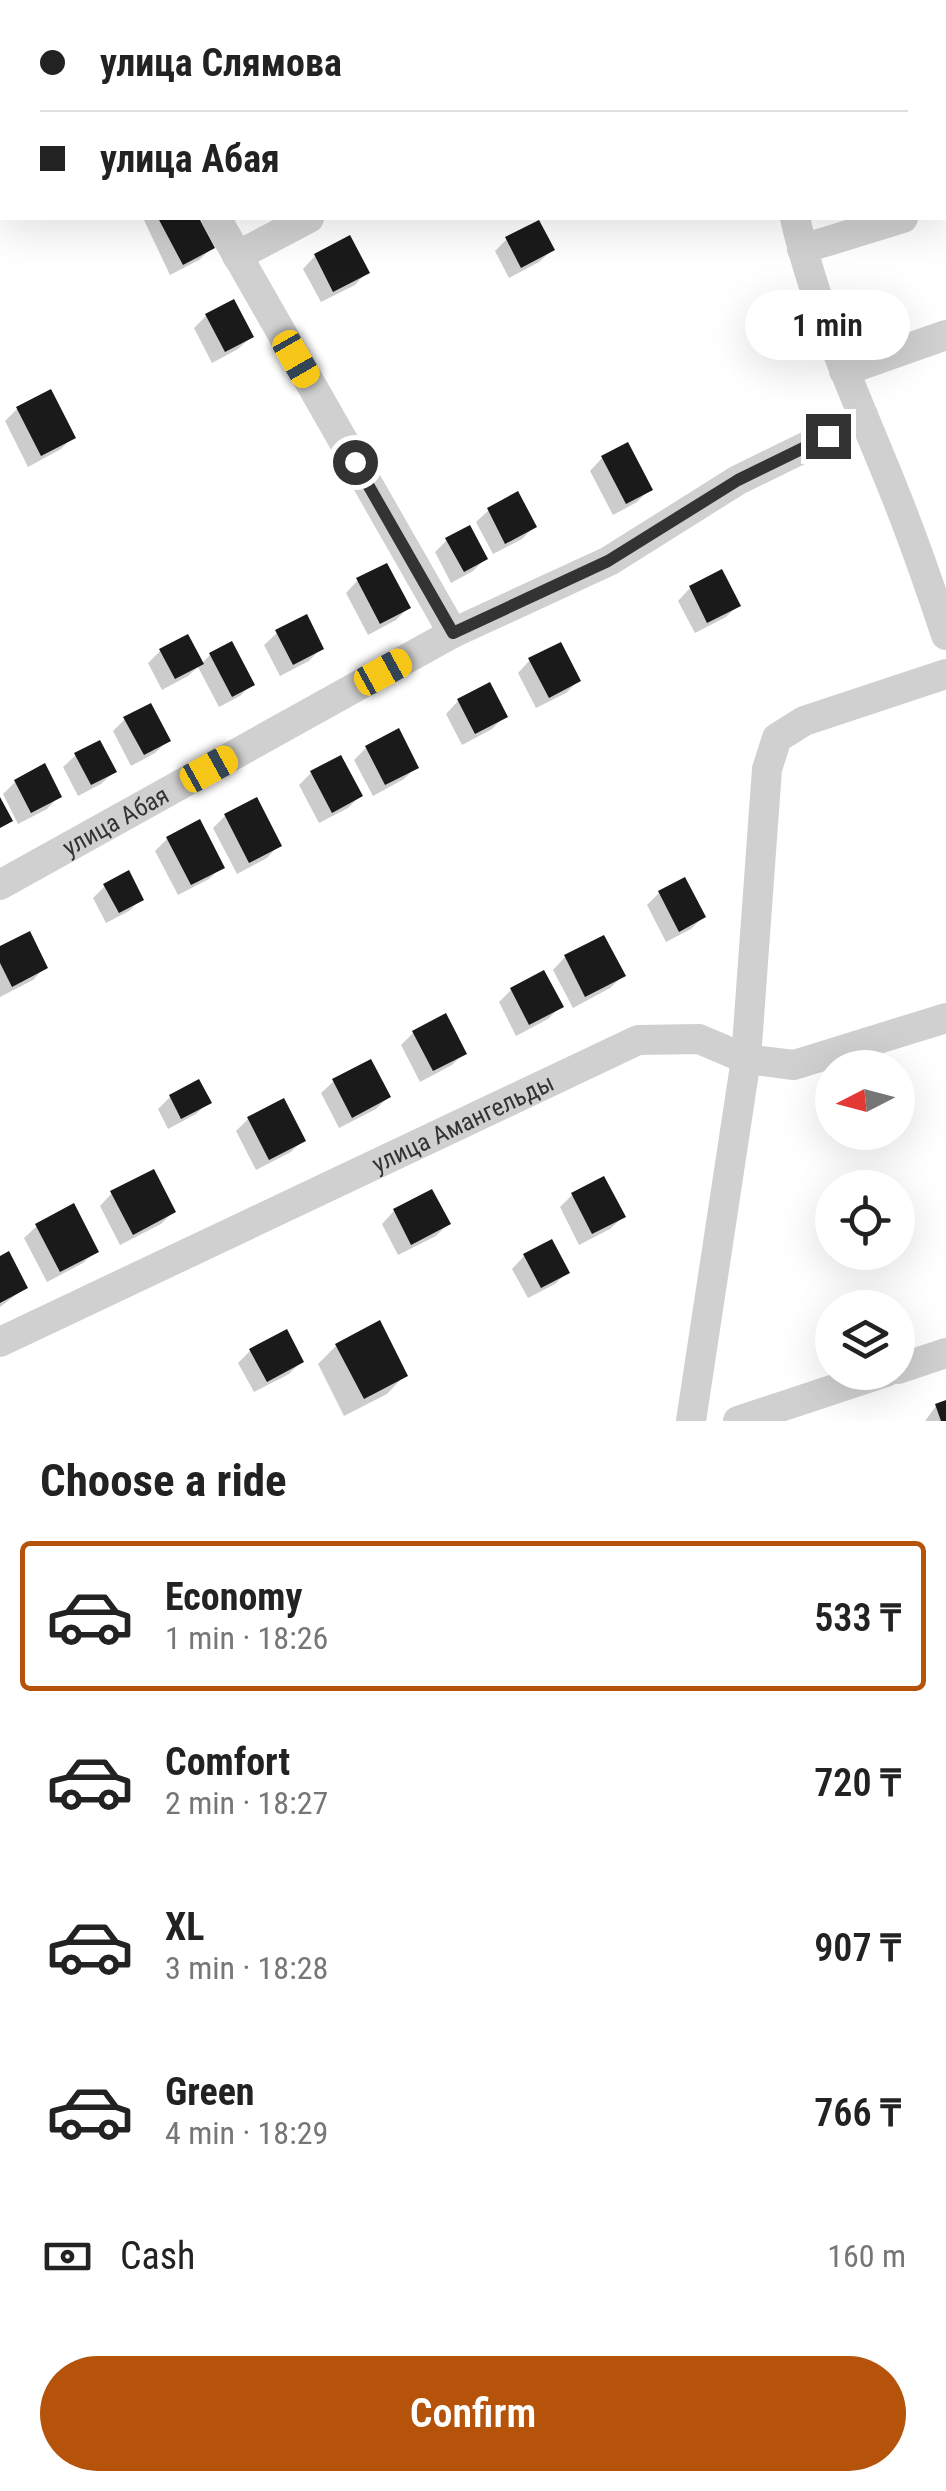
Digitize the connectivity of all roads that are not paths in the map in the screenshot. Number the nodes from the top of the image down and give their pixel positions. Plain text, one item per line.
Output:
1 (217, 220) edge
2 (305, 220) edge
3 (795, 220) edge
4 (897, 220) edge
5 (802, 250) junction
6 (237, 256) junction
7 (946, 335) edge
8 (844, 370) junction
9 (863, 415) junction
10 (453, 633) junction
11 (946, 635) edge
12 (946, 674) edge
13 (0, 885) edge
14 (946, 1018) edge
15 (746, 1059) junction
16 (0, 1342) edge
17 (946, 1353) edge
18 (915, 1363) edge
19 (832, 1390) edge
20 (691, 1421) edge
21 (738, 1421) edge

1 - 6 street
2 - 6 street
3 - 5 street
4 - 5 street
5 - 8 street
6 - 10 street
7 - 8 street
8 - 9 street
9 - 10 street, улица Абая
9 - 11 street
10 - 13 street, улица Абая
12 - 15 street
14 - 15 street, улица Амангельды
15 - 16 street, улица Амангельды
15 - 20 street
17 - 18 street
19 - 21 street

